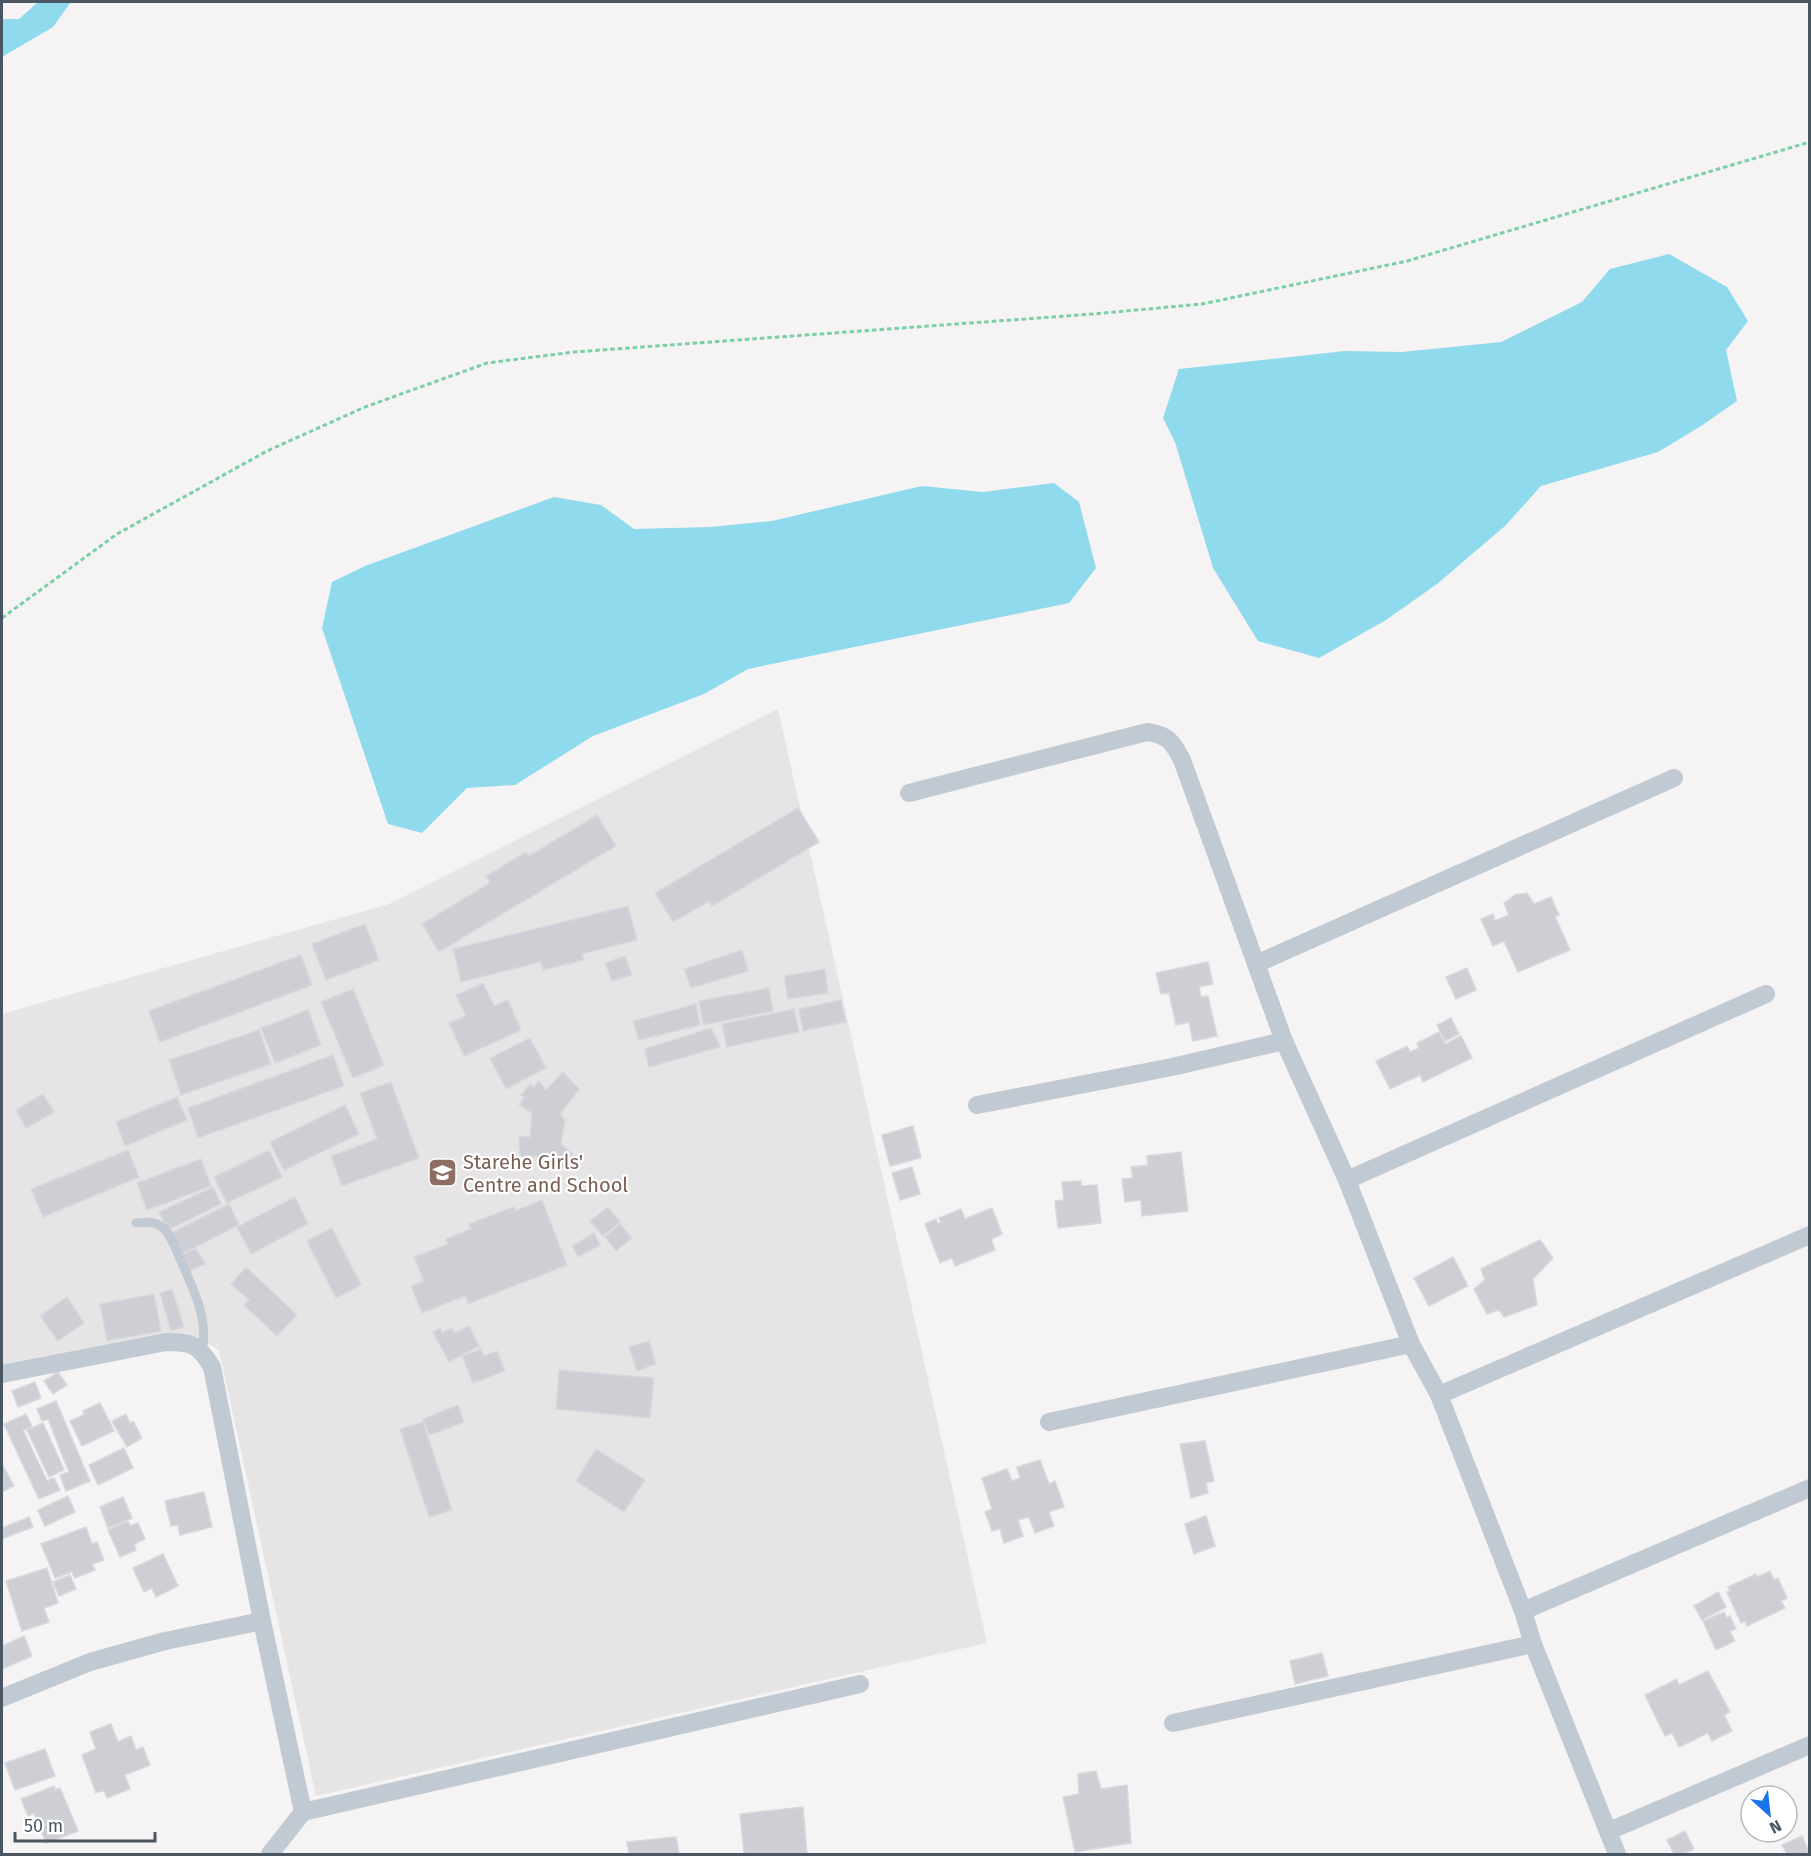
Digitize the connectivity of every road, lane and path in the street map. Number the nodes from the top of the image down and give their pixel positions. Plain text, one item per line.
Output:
1 (1809, 142) edge
2 (2, 618) edge
3 (1674, 778) dead end
4 (909, 793) dead end
5 (1256, 964) junction
6 (1766, 994) dead end
7 (1284, 1041) junction
8 (977, 1105) dead end
9 (1347, 1180) junction
10 (136, 1223) dead end
11 (1809, 1235) edge
12 (1411, 1344) junction
13 (202, 1351) junction
14 (2, 1374) edge
15 (1439, 1395) junction
16 (1049, 1422) dead end
17 (1809, 1488) edge
18 (1522, 1611) junction
19 (262, 1621) junction
20 (1533, 1644) junction
21 (860, 1684) dead end
22 (2, 1698) edge
23 (1173, 1723) dead end
24 (1809, 1745) edge
25 (303, 1812) junction
26 (1609, 1831) junction
27 (270, 1854) edge
28 (1617, 1854) edge

1 - 2 path
3 - 5 street
4 - 5 street
5 - 7 street
6 - 9 street
7 - 8 street
7 - 9 street
9 - 12 street
10 - 13 lane
11 - 15 street
12 - 15 street
12 - 16 street
13 - 14 street
13 - 19 street
15 - 18 street
17 - 18 street
18 - 20 street
19 - 22 street
19 - 25 street
20 - 23 street
20 - 26 street
21 - 25 street
24 - 26 street
25 - 27 street
26 - 28 street

